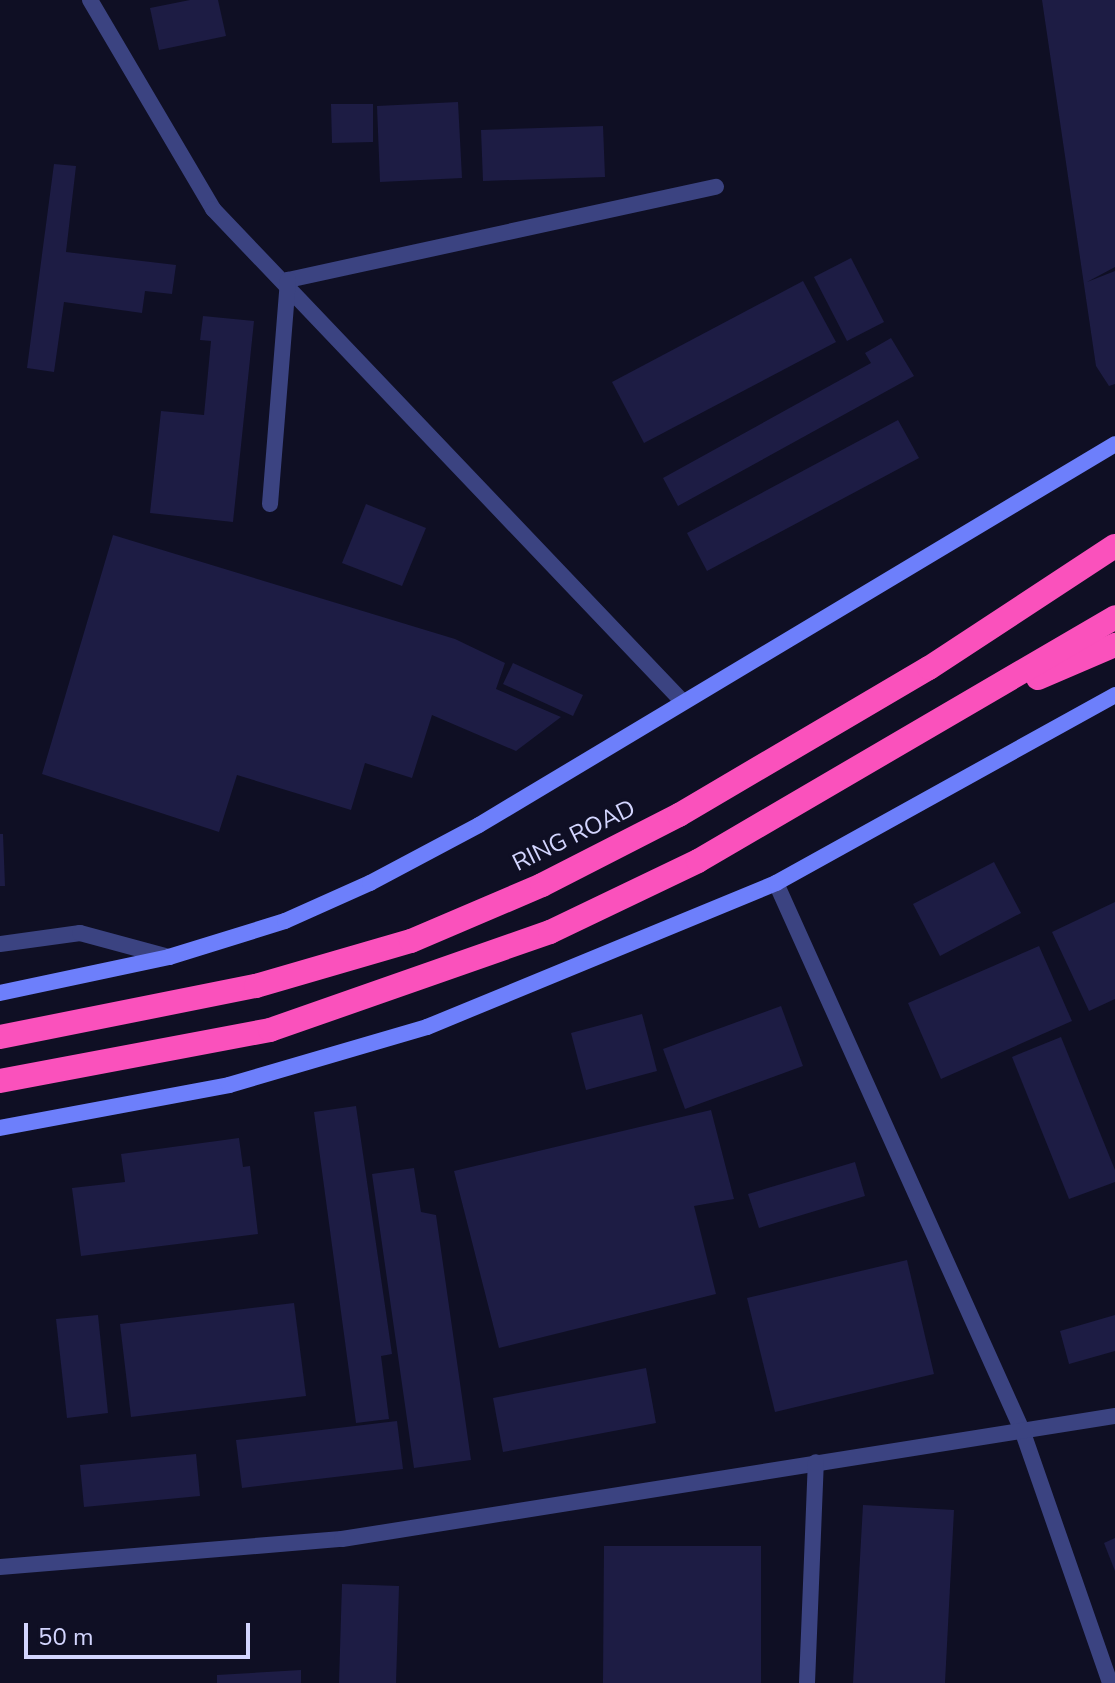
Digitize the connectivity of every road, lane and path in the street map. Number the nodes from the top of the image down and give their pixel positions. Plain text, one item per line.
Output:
1 (90, 0) edge
2 (716, 187) dead end
3 (288, 280) junction
4 (1115, 444) edge
5 (270, 504) dead end
6 (1115, 546) edge
7 (1115, 617) edge
8 (1115, 645) edge
9 (1115, 695) edge
10 (682, 701) junction
11 (969, 706) junction
12 (776, 883) junction
13 (0, 944) edge
14 (169, 957) junction
15 (0, 993) edge
16 (0, 1037) edge
17 (0, 1081) edge
18 (0, 1128) edge
19 (1115, 1416) edge
20 (1022, 1430) junction
21 (816, 1462) junction
22 (0, 1567) edge
23 (807, 1683) edge
24 (1110, 1683) edge

1 - 3 street
2 - 3 street
3 - 5 street
3 - 10 street
4 - 10 street
6 - 16 highway, RING ROAD
7 - 11 highway
8 - 11 highway
9 - 12 street
10 - 14 street
11 - 17 highway
12 - 18 street
12 - 20 street
13 - 14 street
14 - 15 street
19 - 20 street
20 - 21 street
20 - 24 street
21 - 22 street
21 - 23 street

